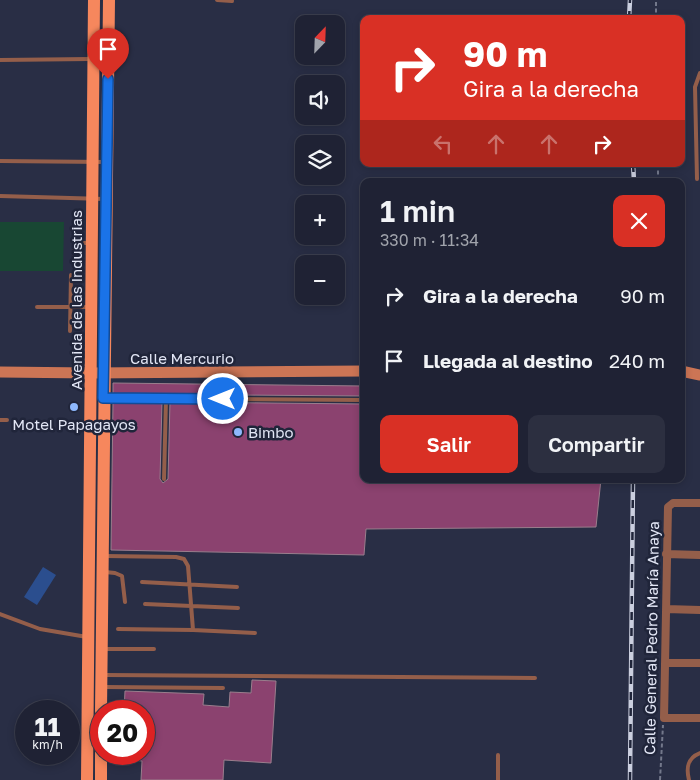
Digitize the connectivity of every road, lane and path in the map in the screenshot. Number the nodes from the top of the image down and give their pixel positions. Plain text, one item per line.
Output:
1 (94, 0) edge
2 (109, 0) edge
3 (216, 0) edge
4 (656, 0) edge
5 (232, 1) edge
6 (656, 15) edge
7 (94, 41) junction
8 (108, 42) junction
9 (94, 59) junction
10 (0, 60) edge
11 (700, 73) edge
12 (0, 161) edge
13 (93, 162) junction
14 (107, 162) junction
15 (697, 179) dead end
16 (0, 196) edge
17 (93, 199) junction
18 (107, 199) junction
19 (75, 227) dead end
20 (93, 242) junction
21 (75, 243) junction
22 (74, 262) dead end
23 (71, 275) dead end
24 (37, 307) dead end
25 (71, 307) junction
26 (92, 307) junction
27 (70, 331) dead end
28 (360, 371) edge
29 (0, 372) edge
30 (685, 372) edge
31 (98, 373) junction
32 (700, 374) edge
33 (103, 398) junction
34 (166, 398) junction
35 (360, 400) edge
36 (98, 414) junction
37 (0, 420) edge
38 (7, 420) dead end
39 (164, 479) dead end
40 (700, 503) edge
41 (666, 554) junction
42 (700, 555) edge
43 (102, 556) junction
44 (102, 572) junction
45 (142, 582) dead end
46 (190, 584) junction
47 (237, 587) dead end
48 (125, 602) dead end
49 (145, 604) dead end
50 (191, 605) junction
51 (238, 608) dead end
52 (666, 609) junction
53 (700, 610) edge
54 (0, 614) edge
55 (118, 629) dead end
56 (193, 630) junction
57 (256, 633) dead end
58 (88, 637) junction
59 (154, 649) dead end
60 (102, 654) junction
61 (88, 659) junction
62 (665, 663) junction
63 (700, 663) edge
64 (535, 678) dead end
65 (101, 681) junction
66 (223, 688) dead end
67 (101, 700) edge
68 (664, 718) junction
69 (700, 718) edge
70 (700, 753) edge
71 (498, 754) dead end
72 (101, 765) edge
73 (87, 780) edge
74 (101, 780) edge
75 (498, 780) edge
76 (660, 780) edge
77 (689, 780) edge

1 - 7 main road, Avenida de las Industrias
2 - 8 main road, Avenida de las Industrias
3 - 5 lane
4 - 6 path
7 - 8 main road
7 - 9 main road, Avenida de las Industrias
8 - 14 main road, Avenida de las Industrias
9 - 10 lane
9 - 13 main road, Avenida de las Industrias
11 - 15 lane
12 - 13 lane
13 - 14 lane
13 - 17 main road, Avenida de las Industrias
14 - 18 main road, Avenida de las Industrias
16 - 17 lane
17 - 18 lane
17 - 20 main road, Avenida de las Industrias
18 - 31 main road, Avenida de las Industrias
19 - 21 lane
20 - 21 lane
20 - 26 main road, Avenida de las Industrias
21 - 22 lane
23 - 25 lane
24 - 25 lane
25 - 26 lane
25 - 27 lane
26 - 31 main road, Avenida de las Industrias
28 - 31 main road, Calle Mercurio
29 - 31 main road, Calle Mercurio
30 - 32 main road
31 - 33 main road, Avenida de las Industrias
31 - 36 main road, Avenida de las Industrias
33 - 34 lane
33 - 36 main road, Avenida de las Industrias
34 - 35 lane
34 - 39 lane
36 - 43 main road, Avenida de las Industrias
36 - 58 main road, Avenida de las Industrias
37 - 38 lane
40 - 41 street, Calle General Pedro María Anaya
41 - 42 street
41 - 52 street, Calle General Pedro María Anaya
43 - 44 main road, Avenida de las Industrias
43 - 46 lane
44 - 48 lane
44 - 60 main road, Avenida de las Industrias
45 - 46 lane
46 - 47 lane
46 - 50 lane
49 - 50 lane
50 - 51 lane
50 - 56 lane
52 - 53 street
52 - 62 street, Calle General Pedro María Anaya
54 - 58 lane
55 - 56 lane
56 - 57 lane
58 - 61 main road, Avenida de las Industrias
59 - 60 lane
60 - 61 main road
60 - 65 main road, Avenida de las Industrias
61 - 73 main road, Avenida de las Industrias
62 - 63 street
62 - 68 street, Calle General Pedro María Anaya
64 - 65 lane
65 - 66 lane
65 - 67 main road, Avenida de las Industrias
68 - 69 street
68 - 76 path, Calle General Pedro María Anaya
70 - 77 lane
71 - 75 lane
72 - 74 main road

